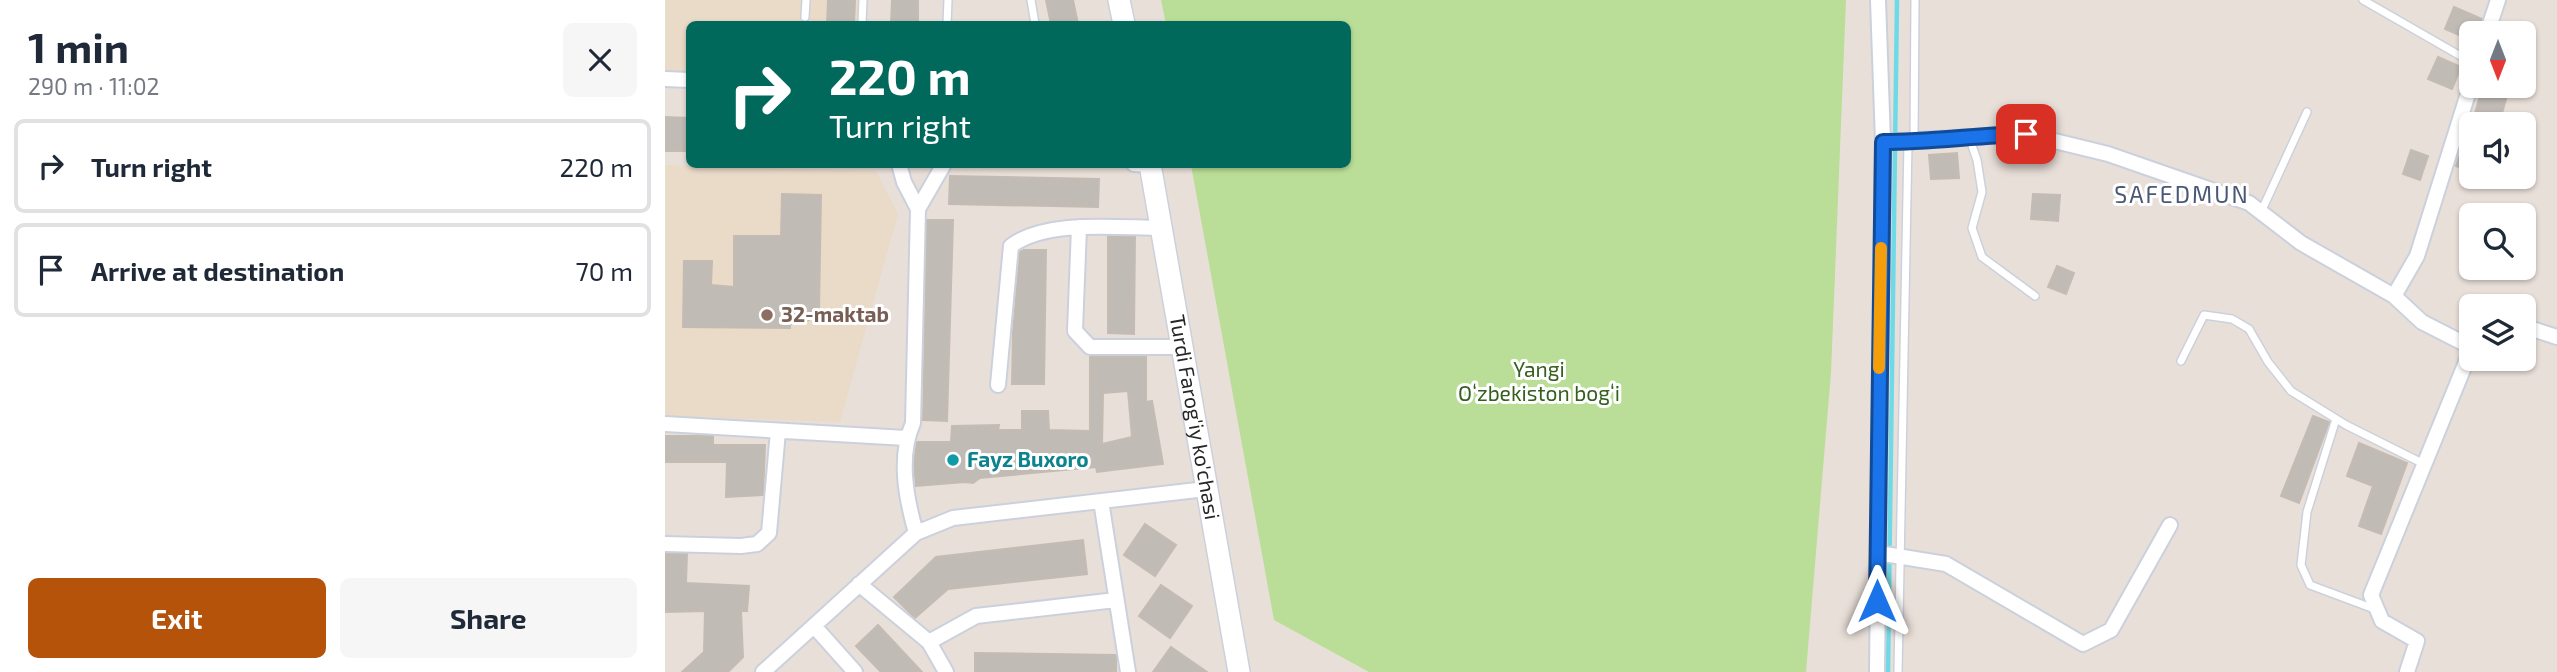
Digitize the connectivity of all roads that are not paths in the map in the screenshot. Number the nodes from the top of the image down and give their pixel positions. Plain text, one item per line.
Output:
1 (806, 0) edge
2 (863, 0) edge
3 (949, 0) edge
4 (1031, 0) edge
5 (1119, 0) edge
6 (1878, 0) edge
7 (1915, 0) edge
8 (2363, 0) edge
9 (2498, 0) edge
10 (805, 17) dead end
11 (862, 21) edge
12 (947, 21) edge
13 (1034, 21) edge
14 (1122, 21) edge
15 (2491, 21) edge
16 (2459, 55) edge
17 (665, 79) edge
18 (686, 80) edge
19 (2467, 98) edge
20 (2307, 112) dead end
21 (1969, 136) junction
22 (1883, 142) junction
23 (1909, 142) junction
24 (900, 168) edge
25 (942, 168) edge
26 (1151, 168) edge
27 (918, 209) junction
28 (2261, 213) junction
29 (1079, 227) junction
30 (1162, 229) junction
31 (2035, 296) dead end
32 (2394, 296) junction
33 (2536, 330) edge
34 (2557, 337) edge
35 (2459, 342) edge
36 (1182, 347) junction
37 (2181, 362) dead end
38 (2462, 371) edge
39 (998, 385) dead end
40 (2336, 419) junction
41 (665, 424) edge
42 (778, 431) junction
43 (906, 438) junction
44 (2425, 465) junction
45 (1206, 489) junction
46 (1101, 501) junction
47 (2170, 525) dead end
48 (916, 533) junction
49 (665, 544) edge
50 (1889, 554) junction
51 (859, 584) junction
52 (1117, 600) junction
53 (2378, 610) junction
54 (814, 626) junction
55 (929, 642) junction
56 (763, 672) edge
57 (855, 672) edge
58 (946, 672) edge
59 (1128, 672) edge
60 (1239, 672) edge
61 (1877, 672) edge
62 (1898, 672) edge
63 (2407, 672) edge

1 - 10 lane
2 - 11 lane
3 - 12 lane
4 - 13 lane
5 - 14 main road
6 - 22 street
7 - 23 lane
8 - 16 lane
9 - 15 street
17 - 18 street
19 - 32 street
20 - 28 lane
21 - 23 street
21 - 28 street
21 - 31 lane
22 - 23 street
22 - 50 street
23 - 50 lane
24 - 27 street
25 - 27 street
26 - 30 main road, Turdi Farog'iy ko'chasi
27 - 43 street
28 - 32 street
29 - 30 street
29 - 36 street
29 - 39 street
30 - 36 main road, Turdi Farog'iy ko'chasi
32 - 35 street
33 - 34 street
36 - 45 main road, Turdi Farog'iy ko'chasi
37 - 40 lane
38 - 44 street
40 - 44 lane
40 - 53 lane
41 - 42 street
42 - 43 street
42 - 49 street
43 - 48 street
44 - 53 street
45 - 46 street
45 - 60 main road, Turdi Farog'iy ko'chasi
46 - 48 street
46 - 52 street
47 - 50 street
48 - 51 street
50 - 61 street
50 - 62 lane
51 - 54 street
51 - 55 street
52 - 55 street
52 - 59 street
53 - 63 street
54 - 56 street
54 - 57 street
55 - 58 street

